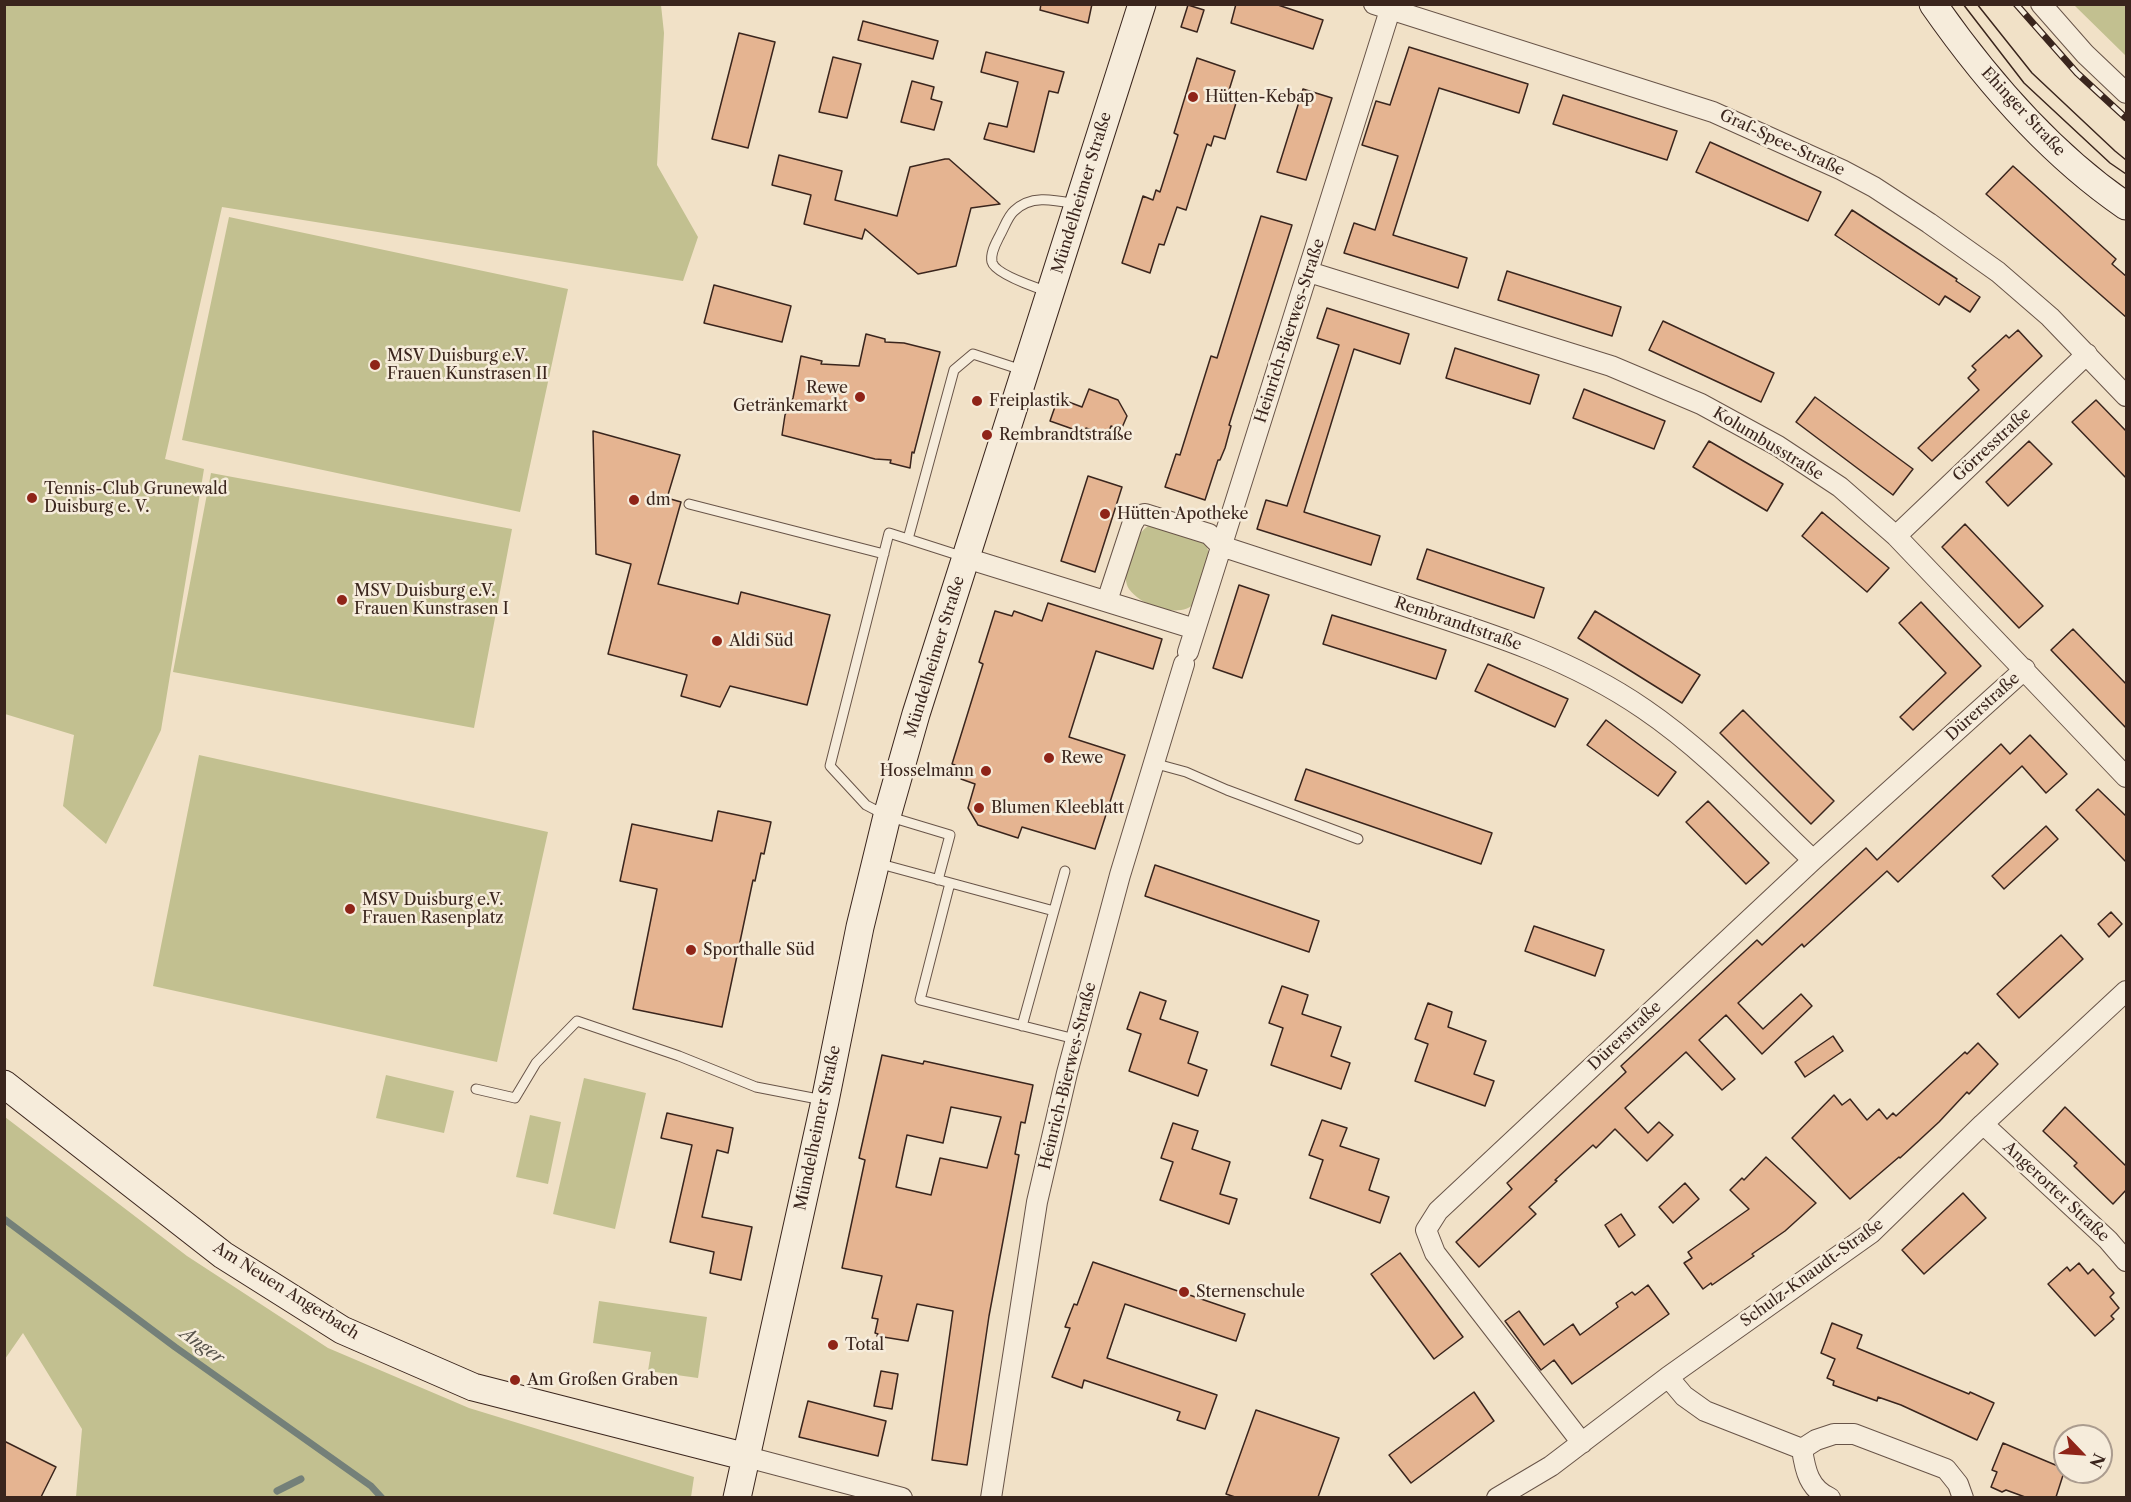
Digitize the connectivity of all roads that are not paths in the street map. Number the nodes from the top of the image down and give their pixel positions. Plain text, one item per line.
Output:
1 (1142, 4) edge
2 (1933, 4) edge
3 (2041, 4) edge
4 (1382, 7) edge
5 (2127, 93) edge
6 (1078, 204) junction
7 (2127, 206) edge
8 (1309, 272) junction
9 (1050, 292) junction
10 (2087, 354) junction
11 (1026, 371) junction
12 (2127, 396) edge
13 (689, 504) dead end
14 (1896, 536) junction
15 (908, 539) junction
16 (1221, 546) junction
17 (884, 554) junction
18 (966, 558) junction
19 (1107, 601) junction
20 (1195, 628) junction
21 (2025, 669) junction
22 (1153, 764) junction
23 (2127, 777) edge
24 (887, 816) junction
25 (1358, 839) dead end
26 (1813, 860) junction
27 (876, 863) junction
28 (1065, 871) dead end
29 (938, 880) junction
30 (950, 883) junction
31 (1054, 911) junction
32 (2127, 991) edge
33 (1022, 1026) junction
34 (1075, 1040) junction
35 (4, 1084) edge
36 (476, 1089) dead end
37 (825, 1101) junction
38 (1983, 1124) junction
39 (2127, 1261) edge
40 (1668, 1377) junction
41 (1582, 1443) junction
42 (1802, 1449) junction
43 (747, 1457) junction
44 (737, 1497) edge
45 (902, 1497) edge
46 (991, 1497) edge
47 (1497, 1497) edge
48 (1830, 1497) edge
49 (1963, 1497) edge

1 - 6 main road, Mündelheimer Straße
2 - 7 main road, Ehinger Straße
3 - 5 street
4 - 8 street, Heinrich-Bierwes-Straße
4 - 10 street, Graf-Spee-Straße
6 - 9 main road, Mündelheimer Straße
6 - 9 lane
8 - 14 street, Kolumbusstraße
8 - 16 street, Heinrich-Bierwes-Straße
9 - 11 main road, Mündelheimer Straße
10 - 12 street, Graf-Spee-Straße
10 - 14 street, Görresstraße
11 - 15 lane
11 - 18 main road, Mündelheimer Straße
13 - 17 lane
14 - 21 street, Kolumbusstraße
15 - 17 lane
15 - 18 lane
16 - 19 street, Rembrandtstraße
16 - 20 street, Heinrich-Bierwes-Straße
16 - 26 street, Rembrandtstraße
17 - 24 lane
18 - 19 street
18 - 24 main road, Mündelheimer Straße
19 - 20 street
20 - 22 street, Heinrich-Bierwes-Straße
21 - 23 street, Kolumbusstraße
21 - 26 street, Dürerstraße
22 - 25 lane
22 - 34 street, Heinrich-Bierwes-Straße
24 - 27 main road, Mündelheimer Straße
24 - 29 lane
26 - 41 street, Dürerstraße
27 - 29 lane
27 - 37 main road, Mündelheimer Straße
28 - 31 lane
29 - 30 lane
30 - 31 lane
30 - 33 lane
31 - 33 lane
32 - 38 street, Schulz-Knaudt-Straße
33 - 34 lane
34 - 46 street, Heinrich-Bierwes-Straße
35 - 43 main road, Am Neuen Angerbach
36 - 37 lane
37 - 43 main road, Mündelheimer Straße
38 - 39 street, Angerorter Straße
38 - 40 street, Schulz-Knaudt-Straße
40 - 41 street, Schulz-Knaudt-Straße
40 - 42 street
41 - 47 street, Schulz-Knaudt-Straße
42 - 48 street
42 - 49 street
43 - 44 main road, Mündelheimer Straße
43 - 45 street

